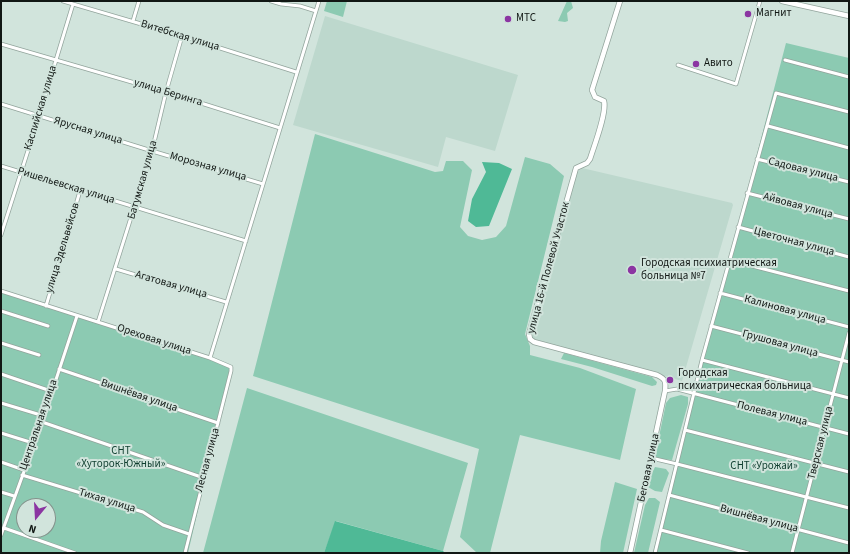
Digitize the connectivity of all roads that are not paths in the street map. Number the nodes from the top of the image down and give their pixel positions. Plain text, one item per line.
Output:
1 (63, 1) edge
2 (139, 1) edge
3 (271, 1) edge
4 (319, 1) edge
5 (620, 1) edge
6 (760, 1) edge
7 (782, 1) edge
8 (73, 4) junction
9 (316, 11) junction
10 (849, 16) edge
11 (133, 21) junction
12 (182, 36) junction
13 (1, 44) edge
14 (785, 60) dead end
15 (56, 61) junction
16 (678, 65) dead end
17 (296, 72) junction
18 (849, 76) edge
19 (166, 92) junction
20 (1, 104) edge
21 (849, 112) edge
22 (40, 116) junction
23 (768, 126) junction
24 (280, 128) junction
25 (849, 148) edge
26 (152, 151) junction
27 (757, 158) junction
28 (1, 166) edge
29 (22, 172) junction
30 (849, 182) edge
31 (263, 184) junction
32 (80, 191) junction
33 (748, 193) junction
34 (135, 208) junction
35 (849, 219) edge
36 (738, 226) junction
37 (1, 233) edge
38 (246, 241) junction
39 (849, 256) edge
40 (729, 260) junction
41 (116, 269) junction
42 (1, 291) edge
43 (849, 291) edge
44 (720, 293) junction
45 (226, 302) junction
46 (46, 306) junction
47 (1, 311) edge
48 (77, 316) junction
49 (98, 322) junction
50 (48, 326) dead end
51 (712, 326) junction
52 (849, 327) edge
53 (849, 333) edge
54 (1, 343) edge
55 (39, 355) dead end
56 (210, 358) junction
57 (702, 360) junction
58 (842, 360) junction
59 (849, 362) edge
60 (231, 367) joint
61 (59, 369) junction
62 (1, 374) edge
63 (666, 382) joint
64 (52, 391) junction
65 (665, 391) junction
66 (694, 394) junction
67 (833, 394) junction
68 (849, 398) edge
69 (1, 402) edge
70 (44, 416) junction
71 (42, 422) junction
72 (218, 423) junction
73 (825, 427) junction
74 (685, 430) junction
75 (1, 433) edge
76 (849, 434) edge
77 (33, 443) junction
78 (651, 458) junction
79 (1, 462) edge
80 (816, 463) junction
81 (677, 464) junction
82 (24, 470) junction
83 (849, 472) edge
84 (22, 475) junction
85 (204, 478) junction
86 (1, 492) edge
87 (669, 495) junction
88 (14, 496) junction
89 (807, 497) junction
90 (849, 508) edge
91 (1, 521) edge
92 (6, 523) junction
93 (4, 528) junction
94 (661, 530) junction
95 (798, 530) junction
96 (189, 534) junction
97 (1, 535) edge
98 (849, 543) edge
99 (76, 553) edge
100 (185, 553) edge
101 (630, 553) edge
102 (655, 553) edge
103 (748, 553) edge
104 (792, 553) edge

1 - 8 street, Витебская улица
2 - 11 street
3 - 9 street
4 - 9 street
5 - 63 street, улица 16-й Полевой Участок
6 - 16 street
7 - 10 street
8 - 11 street, Витебская улица
8 - 15 street, Каспийская улица
9 - 17 street
11 - 12 street, Витебская улица
12 - 17 street, Витебская улица
12 - 19 street, Батумская улица
13 - 15 street, улица Беринга
14 - 18 street
15 - 19 street, улица Беринга
15 - 22 street, Каспийская улица
17 - 24 street
19 - 24 street, улица Беринга
19 - 26 street, Батумская улица
20 - 22 street, Ярусная улица
21 - 23 street
22 - 26 street, Ярусная улица
22 - 29 street, Каспийская улица
23 - 25 street
23 - 27 street
24 - 31 street
26 - 31 street, Морозная улица
26 - 34 street, Батумская улица
27 - 30 street, Садовая улица
27 - 33 street
28 - 29 street, Ришельевская улица
29 - 32 street, Ришельевская улица
29 - 37 street, Каспийская улица
31 - 38 street
32 - 34 street, Ришельевская улица
32 - 46 street, улица Эдельвейсов
33 - 35 street, Айвовая улица
33 - 36 street
34 - 38 street, Ришельевская улица
34 - 41 street, Батумская улица
36 - 39 street, Цветочная улица
36 - 40 street
38 - 45 street
40 - 43 street
40 - 44 street
41 - 45 street, Агатовая улица
41 - 49 street, Батумская улица
42 - 46 street, Ореховая улица
44 - 51 street
44 - 52 street, Калиновая улица
45 - 56 street
46 - 48 street, Ореховая улица
47 - 50 street
48 - 49 street, Ореховая улица
48 - 61 street, Центральная улица
49 - 56 street, Ореховая улица
51 - 57 street
51 - 58 street, Грушовая улица
53 - 58 street, Тверская улица
54 - 55 street
56 - 60 street, Ореховая улица
57 - 66 street
57 - 67 street
58 - 59 street, Грушовая улица
58 - 67 street, Тверская улица
60 - 72 street, Лесная улица
61 - 64 street, Центральная улица
61 - 72 street, Вишнёвая улица
62 - 64 street
63 - 65 street, Беговая улица
64 - 70 street, Центральная улица
65 - 66 street, Полевая улица
65 - 78 street, Беговая улица
66 - 73 street, Полевая улица
66 - 74 street
67 - 68 street
67 - 73 street, Тверская улица
69 - 70 street
70 - 71 street, Центральная улица
71 - 77 street, Центральная улица
71 - 85 street
72 - 85 street, Лесная улица
73 - 76 street, Полевая улица
73 - 80 street, Тверская улица
74 - 80 street
74 - 81 street
75 - 77 street
77 - 82 street, Центральная улица
78 - 81 street
78 - 101 street, Беговая улица
79 - 82 street
80 - 83 street
80 - 89 street, Тверская улица
81 - 87 street
81 - 89 street
82 - 84 street, Центральная улица
84 - 88 street, Центральная улица
84 - 96 street, Тихая улица
85 - 96 street, Лесная улица
86 - 88 street
87 - 94 street
87 - 95 street, Вишнёвая улица
88 - 92 street, Центральная улица
89 - 90 street
89 - 95 street, Тверская улица
91 - 92 street
92 - 93 street, Центральная улица
93 - 97 street, Центральная улица
93 - 99 street
94 - 102 street
94 - 103 street
95 - 98 street, Вишнёвая улица
95 - 104 street, Тверская улица
96 - 100 street, Лесная улица

